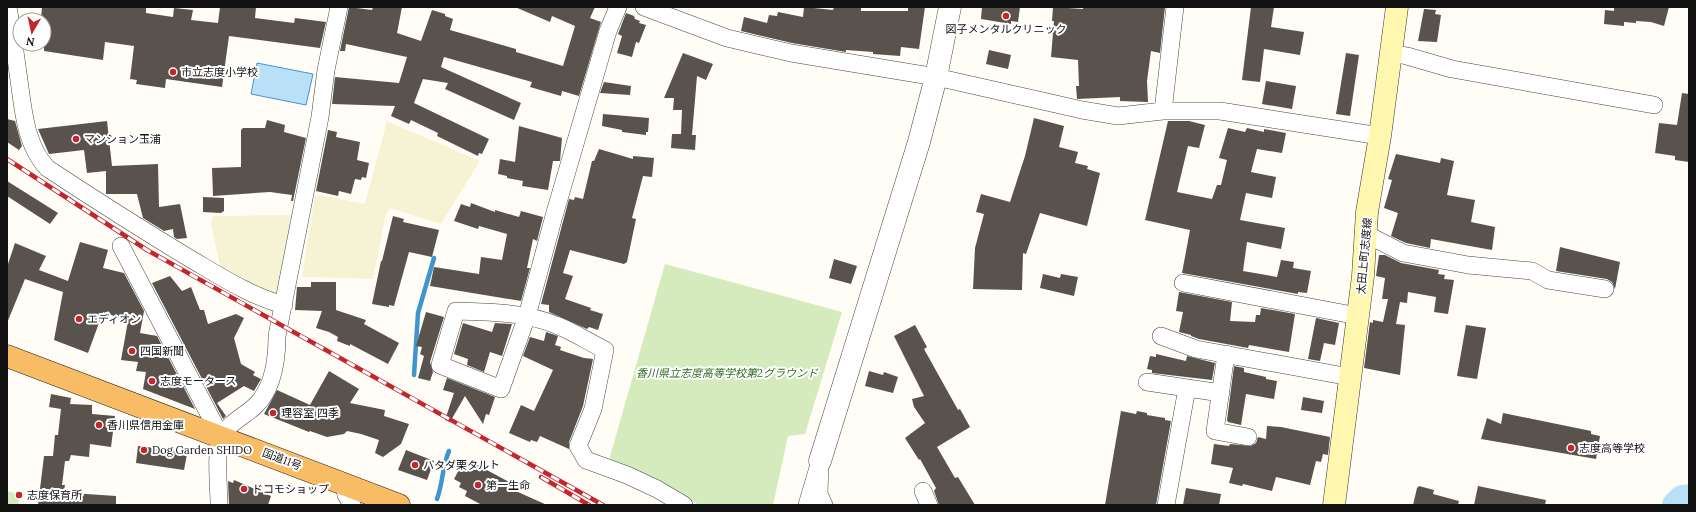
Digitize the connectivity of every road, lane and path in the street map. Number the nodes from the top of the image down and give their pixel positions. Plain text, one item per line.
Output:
1 (8, 7) edge
2 (339, 7) edge
3 (618, 7) edge
4 (644, 7) edge
5 (950, 7) edge
6 (1175, 7) edge
7 (1397, 7) edge
8 (1391, 53) junction
9 (936, 77) junction
10 (1654, 105) dead end
11 (1163, 111) junction
12 (1380, 136) junction
13 (1366, 234) junction
14 (121, 246) dead end
15 (1183, 283) dead end
16 (1605, 289) dead end
17 (284, 306) junction
18 (527, 316) junction
19 (1358, 316) junction
20 (1161, 336) dead end
21 (1226, 354) junction
22 (7, 356) edge
23 (1350, 377) junction
24 (1147, 382) dead end
25 (1187, 388) junction
26 (1221, 393) junction
27 (221, 436) junction
28 (1248, 437) dead end
29 (820, 461) junction
30 (344, 483) junction
31 (219, 505) edge
32 (352, 505) edge
33 (399, 505) edge
34 (684, 505) edge
35 (807, 505) edge
36 (824, 505) edge
37 (1166, 505) edge
38 (1334, 505) edge

1 - 17 street
2 - 17 street
3 - 18 street
4 - 9 street
5 - 9 street
6 - 11 street
7 - 8 main road, 太田上町志度線
8 - 10 street
8 - 12 main road, 太田上町志度線
9 - 11 street
9 - 29 street
11 - 12 street
12 - 13 main road, 太田上町志度線
13 - 16 street
13 - 19 main road, 太田上町志度線
14 - 27 street
15 - 19 street
17 - 27 street
18 - 18 street
18 - 34 street
19 - 23 main road, 太田上町志度線
20 - 21 street
21 - 23 street
21 - 26 street
22 - 27 highway, 国道11号
23 - 38 main road, 太田上町志度線
24 - 25 street
25 - 26 street
25 - 37 street
26 - 28 street
27 - 30 highway, 国道11号
27 - 31 street
29 - 35 street
29 - 36 street
30 - 32 street
30 - 33 highway, 国道11号

